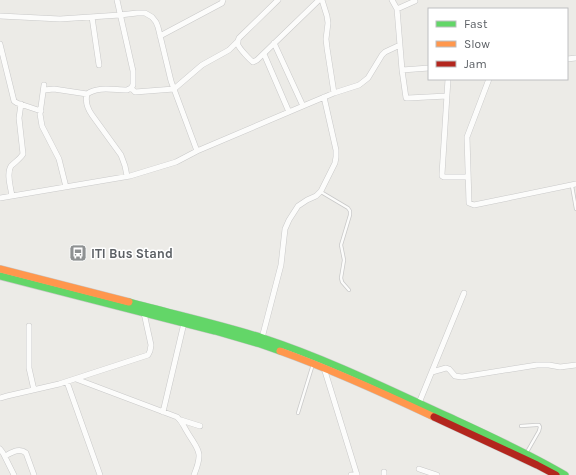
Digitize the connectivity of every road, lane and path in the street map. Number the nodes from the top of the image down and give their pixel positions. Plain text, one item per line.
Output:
1 (117, 0) edge
2 (223, 0) edge
3 (278, 0) edge
4 (319, 0) edge
5 (322, 0) edge
6 (392, 0) edge
7 (415, 2) dead end
8 (397, 9) junction
9 (120, 15) junction
10 (0, 16) edge
11 (92, 17) junction
12 (160, 36) junction
13 (238, 41) junction
14 (274, 43) junction
15 (0, 44) edge
16 (400, 45) junction
17 (264, 54) junction
18 (99, 65) dead end
19 (428, 68) edge
20 (402, 70) junction
21 (448, 80) edge
22 (490, 80) edge
23 (131, 88) junction
24 (174, 89) junction
25 (334, 93) junction
26 (88, 94) junction
27 (447, 96) junction
28 (324, 97) junction
29 (21, 104) junction
30 (304, 106) junction
31 (41, 111) junction
32 (289, 112) junction
33 (197, 151) junction
34 (126, 176) junction
35 (468, 177) junction
36 (574, 185) edge
37 (66, 187) junction
38 (321, 191) junction
39 (12, 196) junction
40 (0, 198) edge
41 (576, 209) edge
42 (0, 269) edge
43 (0, 276) edge
44 (20, 277) junction
45 (37, 282) junction
46 (349, 290) dead end
47 (464, 293) dead end
48 (144, 313) junction
49 (184, 323) junction
50 (29, 326) dead end
51 (262, 338) junction
52 (313, 363) junction
53 (576, 365) edge
54 (324, 368) junction
55 (432, 372) junction
56 (76, 379) junction
57 (68, 382) junction
58 (34, 390) junction
59 (1, 397) edge
60 (418, 403) junction
61 (163, 412) junction
62 (298, 413) dead end
63 (181, 420) junction
64 (200, 426) dead end
65 (521, 426) dead end
66 (0, 449) edge
67 (526, 453) junction
68 (5, 456) junction
69 (419, 469) dead end
70 (355, 474) edge
71 (14, 475) edge
72 (34, 475) edge
73 (100, 475) edge
74 (194, 475) edge
75 (437, 475) edge
76 (556, 475) edge
77 (565, 475) edge

1 - 9 street
2 - 12 street
3 - 13 street
4 - 14 street
5 - 25 street
6 - 8 street
7 - 8 street
8 - 16 street
9 - 11 street
9 - 12 street
9 - 23 street
10 - 11 street
11 - 18 street
12 - 24 street
13 - 17 street
13 - 24 street
14 - 17 street
14 - 30 street
15 - 29 street
16 - 20 street
16 - 25 street
17 - 32 street
19 - 20 street
20 - 27 street
21 - 27 street
22 - 35 street
23 - 24 street
23 - 26 street
24 - 33 street
25 - 28 street
26 - 31 street
26 - 34 street
27 - 35 street
28 - 30 street
28 - 38 street
29 - 31 street
29 - 39 street
30 - 32 street
31 - 37 street
32 - 33 street
33 - 34 street
34 - 37 street
35 - 36 street
36 - 41 lane
37 - 39 street
38 - 46 lane
38 - 51 street
39 - 40 street
42 - 44 street
43 - 44 street
44 - 45 street
45 - 48 street
45 - 51 street
47 - 55 street
48 - 49 street
48 - 56 street
49 - 52 street
49 - 61 street
50 - 58 street
51 - 60 street
52 - 54 street
52 - 62 lane
53 - 55 street
54 - 70 street
54 - 76 street
55 - 60 street
56 - 57 street
56 - 61 street
57 - 58 street
57 - 73 street
58 - 59 street
60 - 67 street
61 - 63 street
63 - 64 street
63 - 74 street
65 - 67 lane
66 - 68 street
67 - 77 street
68 - 71 street
68 - 72 street
69 - 75 street

